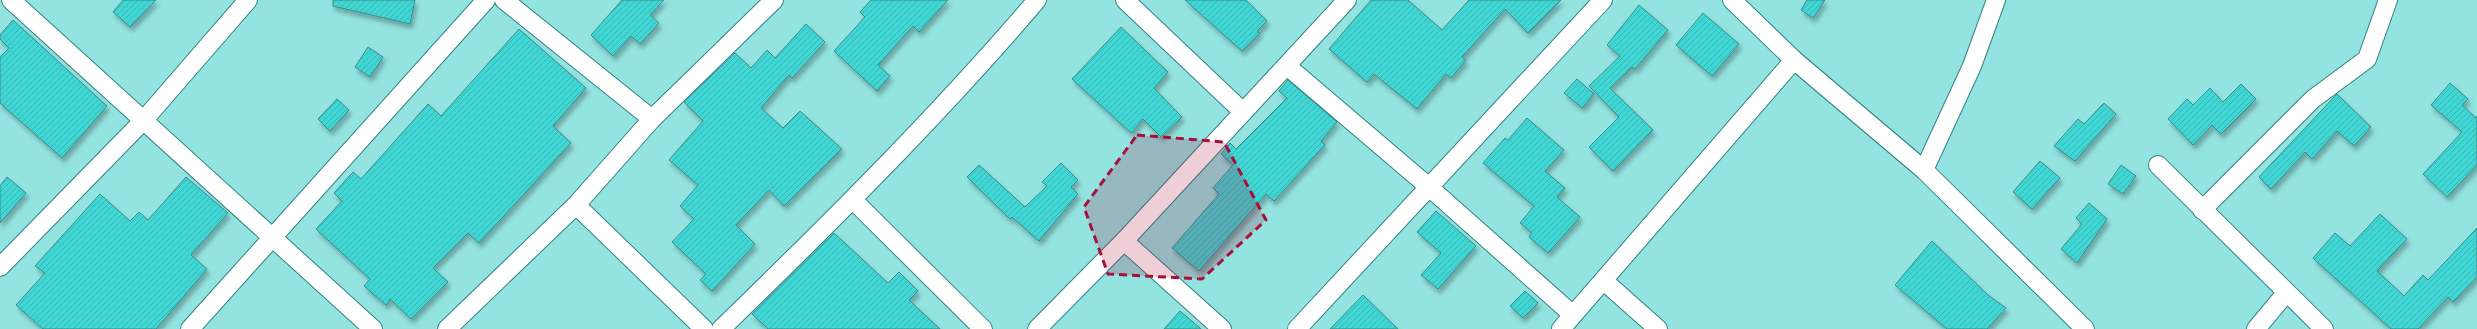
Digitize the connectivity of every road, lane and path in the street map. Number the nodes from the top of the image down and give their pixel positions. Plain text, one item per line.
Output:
1 (10, 0) edge
2 (248, 0) edge
3 (486, 0) edge
4 (504, 0) edge
5 (774, 0) edge
6 (1037, 0) edge
7 (1125, 0) edge
8 (1347, 0) edge
9 (1603, 0) edge
10 (1732, 0) edge
11 (1996, 0) edge
12 (2388, 0) edge
13 (1794, 60) junction
14 (1287, 66) junction
15 (1243, 112) junction
16 (652, 119) junction
17 (143, 121) junction
18 (2158, 165) dead end
19 (1924, 170) junction
20 (1430, 188) junction
21 (853, 200) junction
22 (576, 205) junction
23 (2202, 210) junction
24 (273, 237) junction
25 (1124, 241) junction
26 (0, 267) edge
27 (1604, 281) junction
28 (2286, 293) junction
29 (1574, 316) junction
30 (190, 329) edge
31 (373, 329) edge
32 (447, 329) edge
33 (704, 329) edge
34 (721, 329) edge
35 (982, 329) edge
36 (1038, 329) edge
37 (1222, 329) edge
38 (1297, 329) edge
39 (1561, 329) edge
40 (1658, 329) edge
41 (2085, 329) edge
42 (2256, 329) edge
43 (2324, 329) edge

1 - 17 street
2 - 17 street
3 - 24 street
4 - 16 street
5 - 16 street
6 - 21 street
7 - 15 street
8 - 14 street
9 - 20 street
10 - 13 street
11 - 19 street
12 - 23 street
13 - 19 street
13 - 27 street
14 - 15 street
14 - 20 street
15 - 25 street
16 - 22 street
17 - 24 street
17 - 26 street
18 - 23 street
19 - 41 street
20 - 29 street
20 - 38 street
21 - 34 street
21 - 35 street
22 - 32 street
22 - 33 street
23 - 28 street
24 - 30 street
24 - 31 street
25 - 36 street
25 - 37 street
27 - 29 street
27 - 40 street
28 - 42 street
28 - 43 street
29 - 39 street

